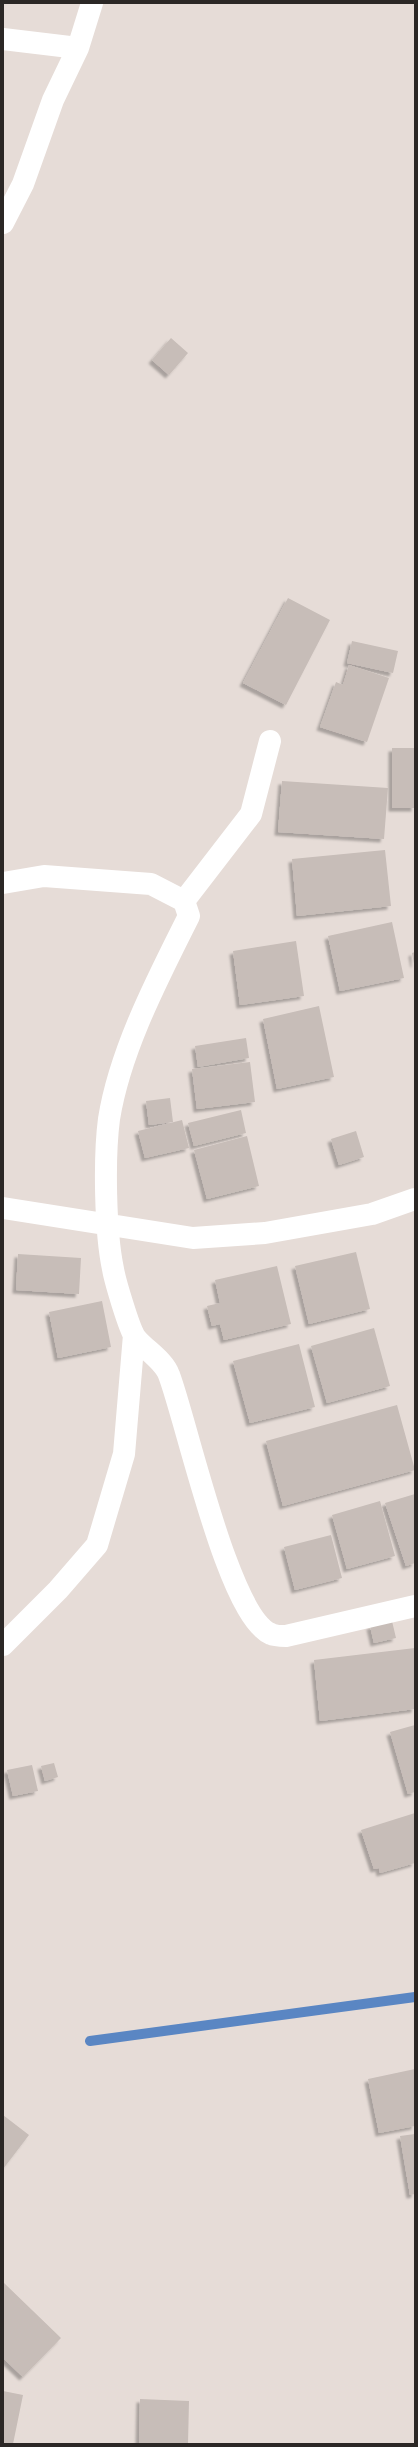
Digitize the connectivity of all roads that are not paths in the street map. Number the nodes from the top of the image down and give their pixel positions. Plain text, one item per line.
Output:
1 (92, 3) edge
2 (3, 39) edge
3 (78, 48) junction
4 (3, 223) edge
5 (270, 741) dead end
6 (3, 883) edge
7 (184, 900) junction
8 (415, 1199) edge
9 (3, 1208) edge
10 (108, 1226) junction
11 (134, 1335) junction
12 (415, 1606) edge
13 (3, 1645) edge

1 - 3 street
2 - 3 street
3 - 4 street
5 - 7 street
6 - 7 street
7 - 10 street
8 - 10 street
9 - 10 street
10 - 11 street
11 - 12 street
11 - 13 street

